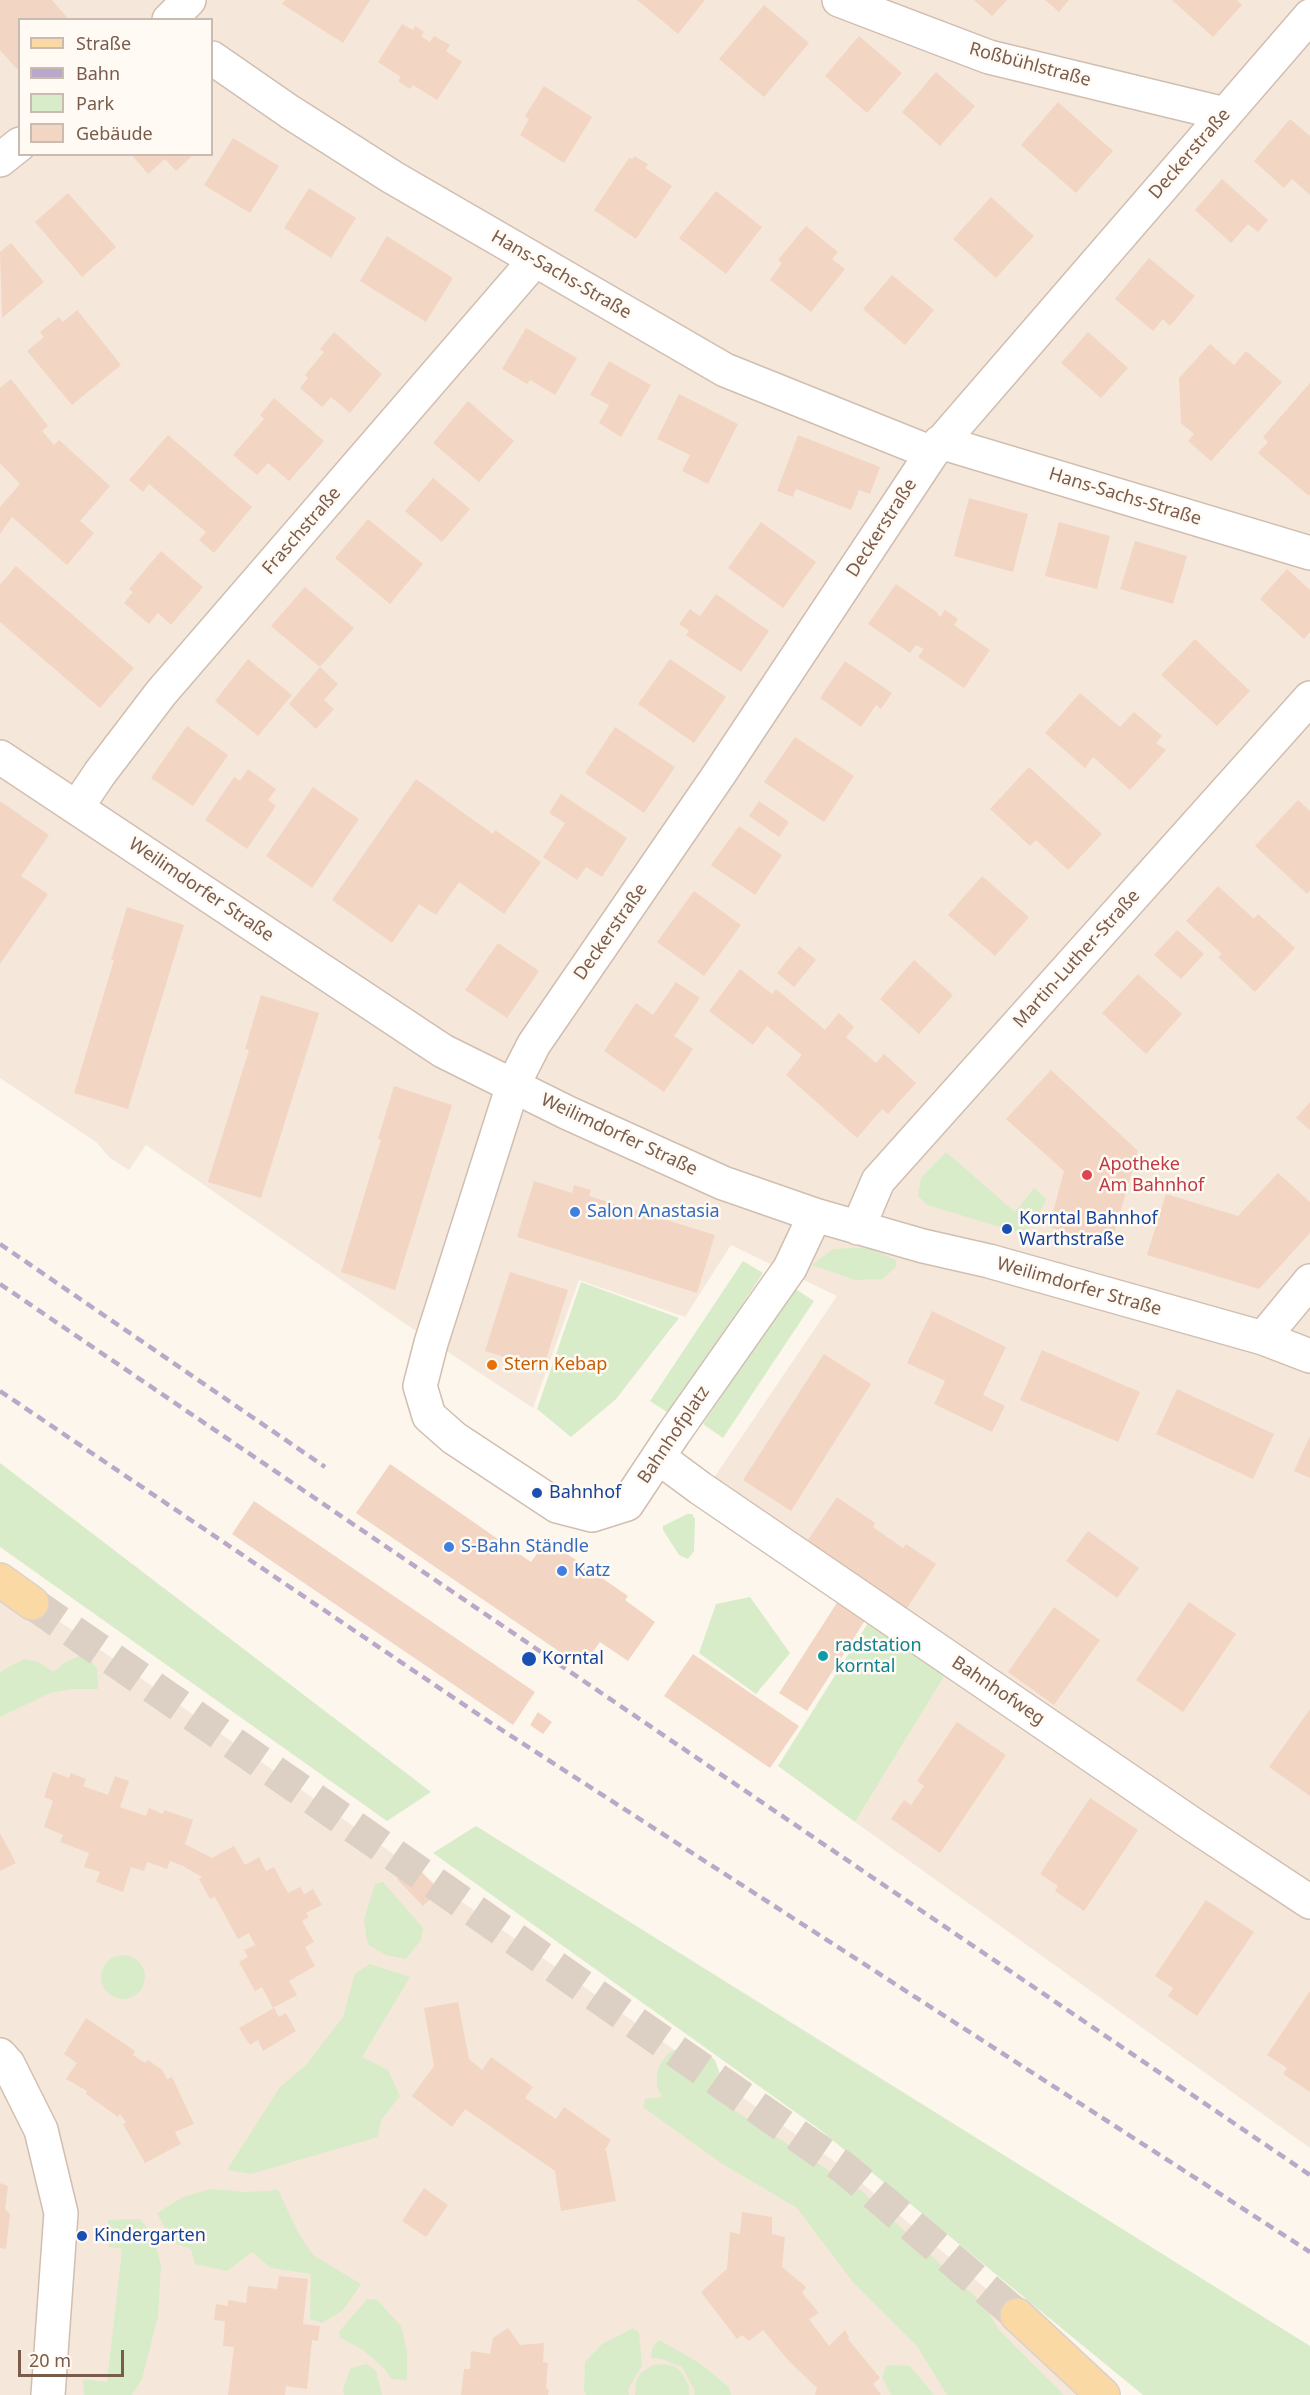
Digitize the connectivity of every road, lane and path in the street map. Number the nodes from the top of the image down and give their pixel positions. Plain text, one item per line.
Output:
1 (189, 0) edge
2 (839, 0) edge
3 (1310, 16) edge
4 (171, 18) edge
5 (213, 59) edge
6 (1225, 114) junction
7 (18, 146) edge
8 (0, 160) edge
9 (535, 260) junction
10 (936, 447) junction
11 (1310, 553) edge
12 (1310, 698) edge
13 (0, 757) edge
14 (77, 807) junction
15 (513, 1085) junction
16 (814, 1215) junction
17 (858, 1228) junction
18 (1310, 1281) edge
19 (1263, 1338) junction
20 (1310, 1356) edge
21 (658, 1457) junction
22 (0, 1580) edge
23 (32, 1603) tunnel mouth
24 (1310, 1902) edge
25 (0, 2055) edge
26 (1017, 2314) tunnel mouth
27 (48, 2395) edge
28 (1103, 2395) edge

1 - 4 street
2 - 6 street, Roßbühlstraße
3 - 6 street, Deckerstraße
5 - 9 street, Hans-Sachs-Straße
6 - 10 street, Deckerstraße
7 - 8 street
9 - 10 street, Hans-Sachs-Straße
9 - 14 street, Fraschstraße
10 - 11 street, Hans-Sachs-Straße
10 - 15 street, Deckerstraße
12 - 17 street, Martin-Luther-Straße
13 - 14 street, Weilimdorfer Straße
14 - 15 street, Weilimdorfer Straße
15 - 16 street, Weilimdorfer Straße
15 - 21 street, Bahnhofplatz
16 - 17 street, Weilimdorfer Straße
16 - 21 street, Bahnhofplatz
17 - 19 street, Weilimdorfer Straße
18 - 19 street
19 - 20 street, Weilimdorfer Straße
21 - 24 street, Bahnhofweg
22 - 23 main road
25 - 27 street
26 - 28 main road

